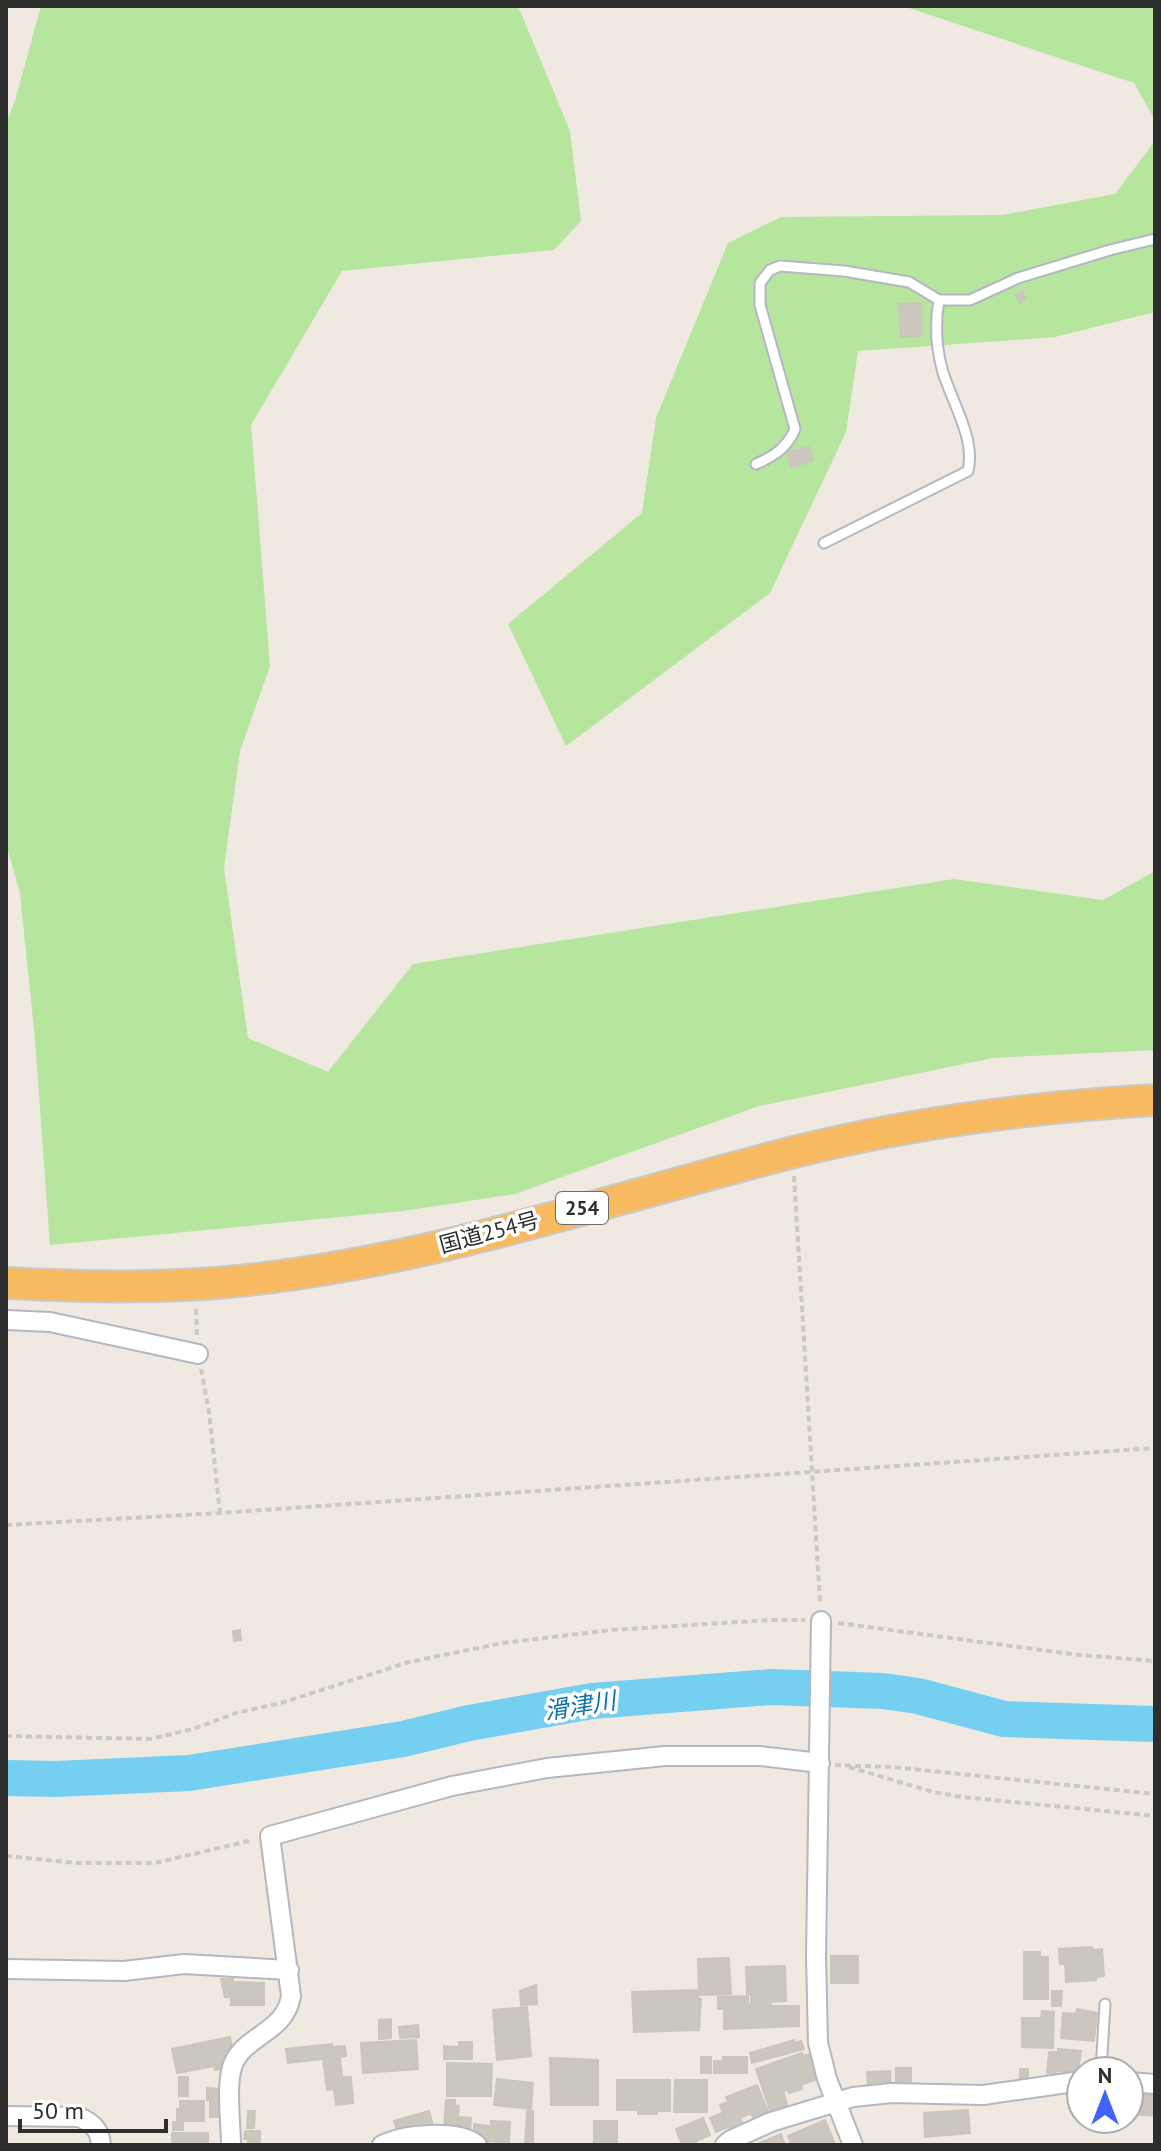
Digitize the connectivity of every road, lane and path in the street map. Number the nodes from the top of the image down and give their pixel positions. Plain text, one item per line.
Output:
1 (1155, 239) edge
2 (939, 300) junction
3 (756, 464) dead end
4 (824, 543) dead end
5 (1155, 1100) edge
6 (792, 1153) junction
7 (6, 1283) edge
8 (195, 1284) junction
9 (6, 1320) edge
10 (198, 1354) junction
11 (1155, 1448) edge
12 (814, 1472) junction
13 (220, 1513) junction
14 (6, 1525) edge
15 (821, 1623) junction
16 (1155, 1661) edge
17 (6, 1736) edge
18 (820, 1760) junction
19 (843, 1765) junction
20 (1155, 1794) edge
21 (1155, 1816) edge
22 (270, 1836) junction
23 (6, 1856) edge
24 (6, 1969) edge
25 (289, 1970) junction
26 (1105, 2004) dead end
27 (1102, 2055) edge
28 (1065, 2083) edge
29 (836, 2102) junction
30 (6, 2116) edge
31 (101, 2145) edge
32 (231, 2145) edge
33 (382, 2145) edge
34 (477, 2145) edge
35 (725, 2145) edge
36 (853, 2145) edge

1 - 2 lane
2 - 3 lane
2 - 4 lane
5 - 6 highway, 国道254号 / 254
6 - 8 highway, 国道254号 / 254
6 - 12 path
7 - 8 highway, 国道254号 / 254
8 - 10 path
9 - 10 street
10 - 13 path
11 - 12 path
12 - 13 path
12 - 15 path
13 - 14 path
15 - 16 path
15 - 17 path
15 - 18 street
18 - 19 path
18 - 22 street
18 - 29 street
19 - 20 path
19 - 21 path
22 - 23 path
22 - 25 street
24 - 25 street
25 - 32 street
26 - 27 lane
28 - 29 street
29 - 35 street
29 - 36 street
30 - 31 street
33 - 34 street

